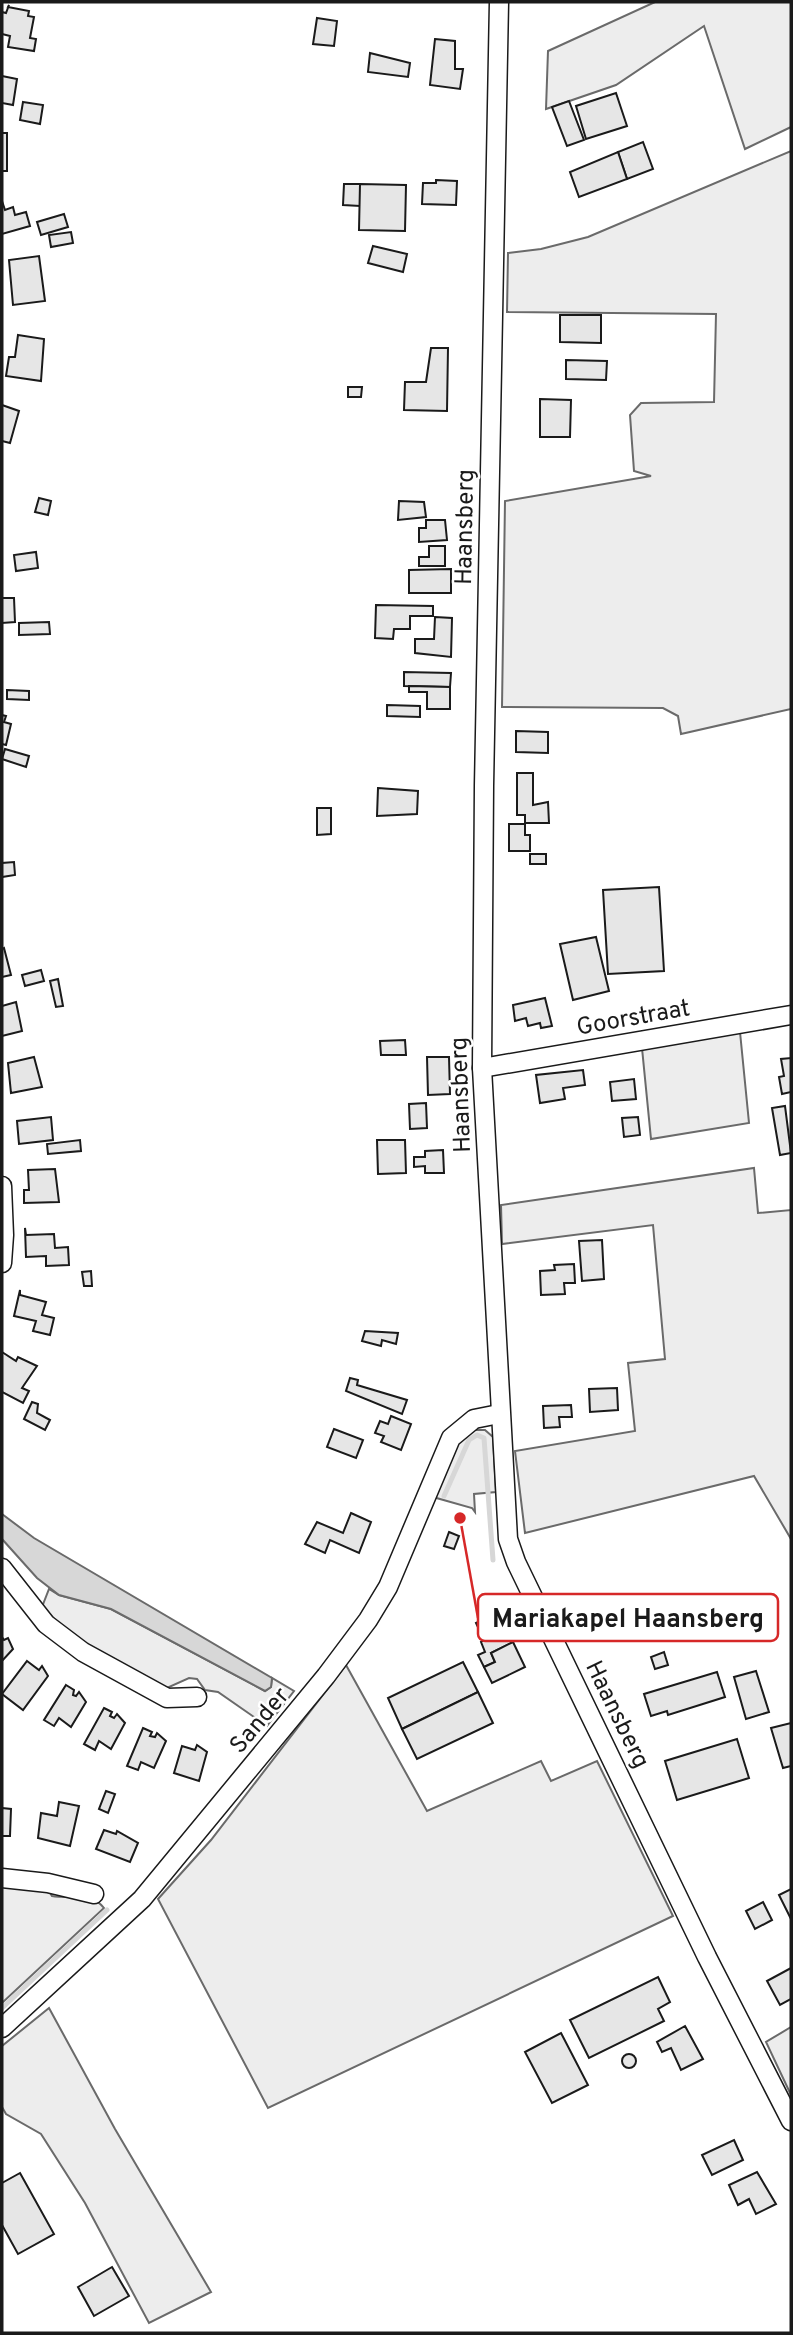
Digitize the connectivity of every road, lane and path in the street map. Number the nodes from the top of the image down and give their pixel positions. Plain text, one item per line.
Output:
1 (499, 2) edge
2 (791, 1015) edge
3 (482, 1068) junction
4 (2, 1186) edge
5 (2, 1262) edge
6 (499, 1415) junction
7 (2, 1568) edge
8 (197, 1697) dead end
9 (2, 1878) edge
10 (94, 1894) dead end
11 (2, 2028) edge
12 (791, 2121) edge

1 - 3 street, Haansberg
2 - 3 street, Goorstraat
3 - 6 street, Haansberg
4 - 5 street
6 - 11 street, Sander
6 - 12 street, Haansberg
7 - 8 street
9 - 10 street

